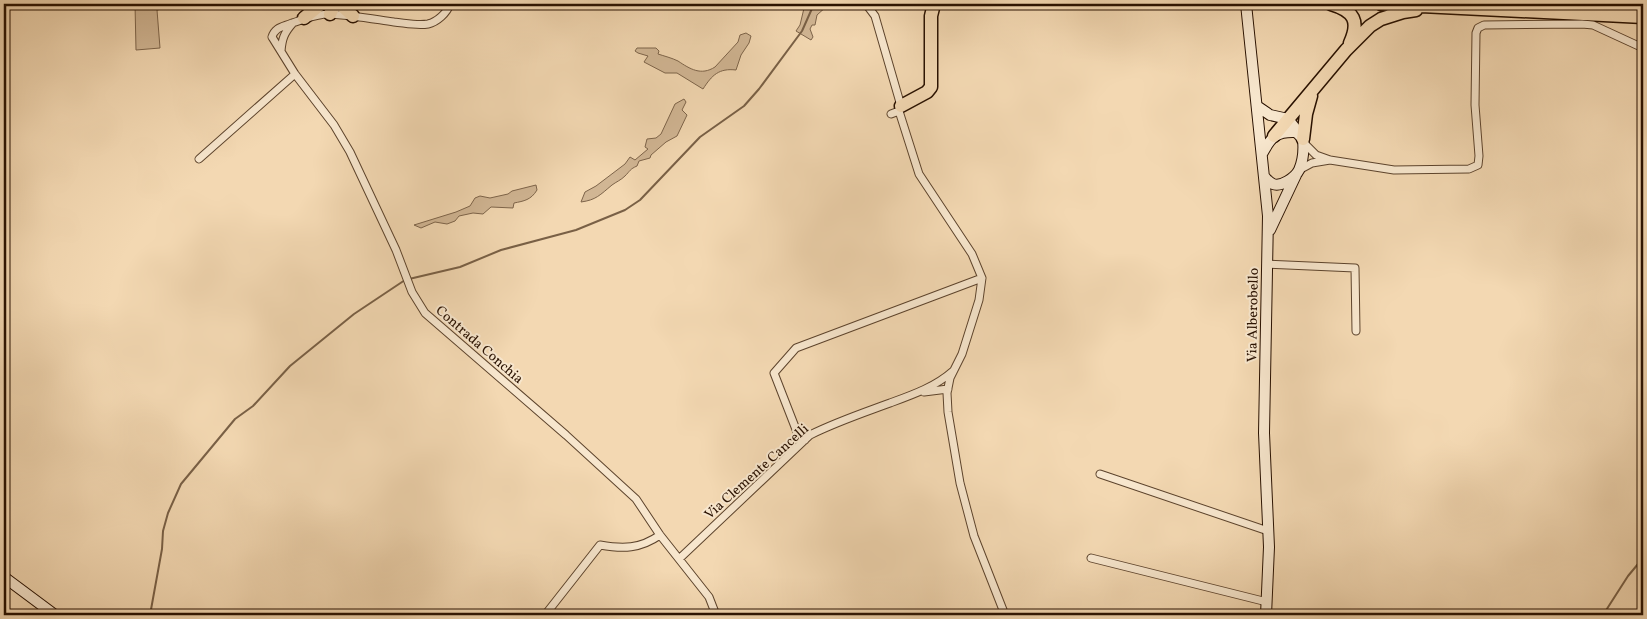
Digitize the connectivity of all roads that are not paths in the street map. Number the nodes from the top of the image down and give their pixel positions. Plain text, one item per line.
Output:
1 (321, 4) edge
2 (340, 4) edge
3 (450, 4) edge
4 (866, 4) edge
5 (926, 4) edge
6 (1246, 4) edge
7 (1331, 4) edge
8 (1381, 4) edge
9 (1572, 4) edge
10 (1440, 6) junction
11 (330, 7) edge
12 (1643, 7) edge
13 (933, 10) edge
14 (353, 16) junction
15 (1643, 17) edge
16 (299, 21) junction
17 (284, 33) junction
18 (272, 37) junction
19 (1643, 48) edge
20 (1346, 50) junction
21 (281, 52) junction
22 (295, 74) junction
23 (1313, 91) junction
24 (1257, 106) junction
25 (900, 109) junction
26 (891, 114) dead end
27 (1288, 119) junction
28 (1274, 136) junction
29 (1302, 139) junction
30 (1262, 154) junction
31 (199, 159) dead end
32 (1330, 160) junction
33 (1298, 173) junction
34 (1264, 176) junction
35 (1268, 236) junction
36 (1267, 264) junction
37 (982, 278) junction
38 (1356, 331) dead end
39 (954, 370) junction
40 (936, 383) junction
41 (949, 387) junction
42 (932, 391) junction
43 (914, 394) junction
44 (948, 398) junction
45 (804, 440) junction
46 (1100, 474) dead end
47 (1268, 531) junction
48 (660, 535) junction
49 (1091, 558) dead end
50 (679, 559) junction
51 (4, 578) edge
52 (1267, 602) junction
53 (55, 615) edge
54 (545, 615) edge
55 (716, 615) edge
56 (1005, 615) edge
57 (1266, 615) edge

1 - 16 highway
2 - 14 highway
3 - 14 street
4 - 25 street
5 - 13 highway
6 - 24 main road, Via Alberobello
7 - 20 highway
8 - 10 highway
9 - 12 highway
10 - 15 highway
10 - 20 highway
11 - 14 street
11 - 16 street
13 - 25 highway
16 - 17 street
16 - 18 street
17 - 18 street
17 - 21 street
18 - 21 street, Contrada Conchia
19 - 32 street
20 - 23 highway
21 - 22 street, Contrada Conchia
22 - 31 street
22 - 48 street, Contrada Conchia
23 - 27 highway
23 - 29 highway
24 - 27 main road
24 - 30 main road, Via Alberobello
25 - 26 street
25 - 37 street
27 - 28 highway
27 - 29 main road
28 - 29 main road
28 - 30 main road
29 - 32 street
29 - 33 main road
30 - 34 main road, Via Alberobello
32 - 33 street
33 - 34 main road
33 - 35 main road
34 - 35 main road, Via Alberobello
35 - 36 main road, Via Alberobello
36 - 38 street
36 - 47 main road, Via Alberobello
37 - 39 street
37 - 45 street
39 - 40 street
39 - 41 street
40 - 41 street
40 - 43 street
41 - 42 street
41 - 44 street
42 - 43 street
42 - 44 street
43 - 45 street, Via Clemente Cancelli
44 - 56 street
45 - 50 street, Via Clemente Cancelli
46 - 47 street
47 - 52 main road, Via Alberobello
48 - 50 street, Contrada Conchia
48 - 54 street
49 - 52 street
50 - 55 street, Contrada Conchia
51 - 53 main road
52 - 57 main road, Via Alberobello

